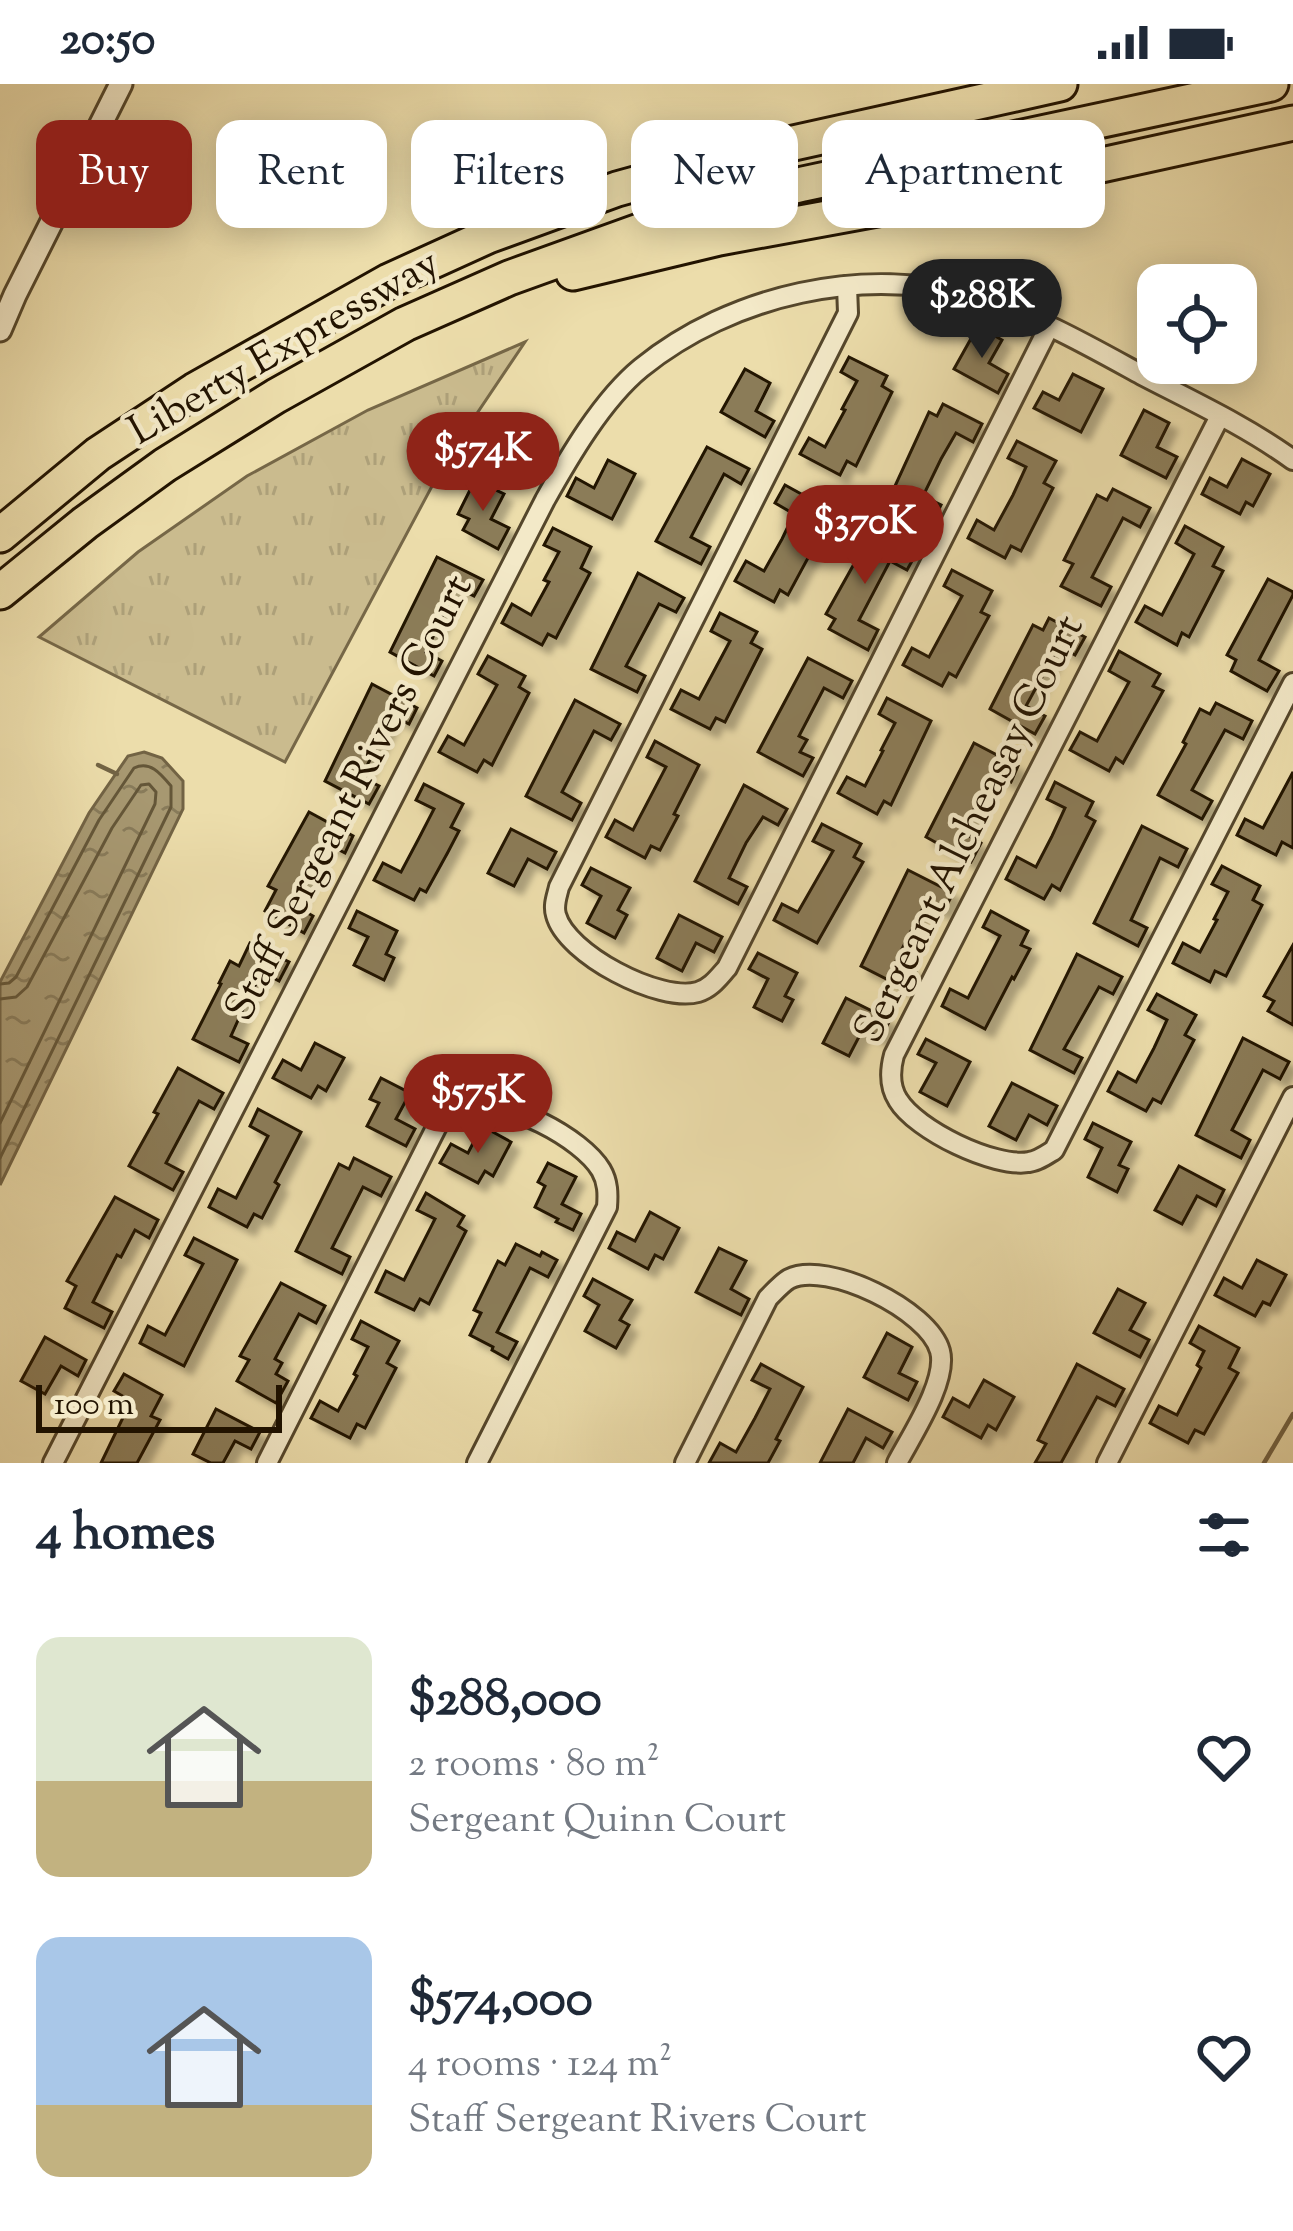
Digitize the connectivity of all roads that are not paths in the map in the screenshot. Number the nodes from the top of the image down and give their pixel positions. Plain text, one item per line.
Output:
1 (121, 84) edge
2 (1060, 84) edge
3 (1271, 84) edge
4 (1293, 123) edge
5 (847, 286) junction
6 (405, 324) junction
7 (1049, 327) junction
8 (0, 330) edge
9 (1220, 416) junction
10 (1293, 460) edge
11 (0, 535) edge
12 (0, 592) edge
13 (1293, 683) edge
14 (1293, 1097) edge
15 (53, 1463) edge
16 (267, 1463) edge
17 (477, 1463) edge
18 (685, 1463) edge
19 (897, 1463) edge
20 (1107, 1463) edge

1 - 8 street
2 - 11 highway, Liberty Expressway
3 - 6 highway, Liberty Expressway
4 - 6 highway
5 - 7 street, Staff Sergeant Rivers Court
5 - 7 street
5 - 15 street, Staff Sergeant Rivers Court
6 - 12 highway, Liberty Expressway
7 - 9 street, Staff Sergeant Rivers Court
9 - 10 street, Staff Sergeant Rivers Court
9 - 13 street, Sergeant Alcheasay Court
14 - 20 street
16 - 17 street
18 - 19 street

